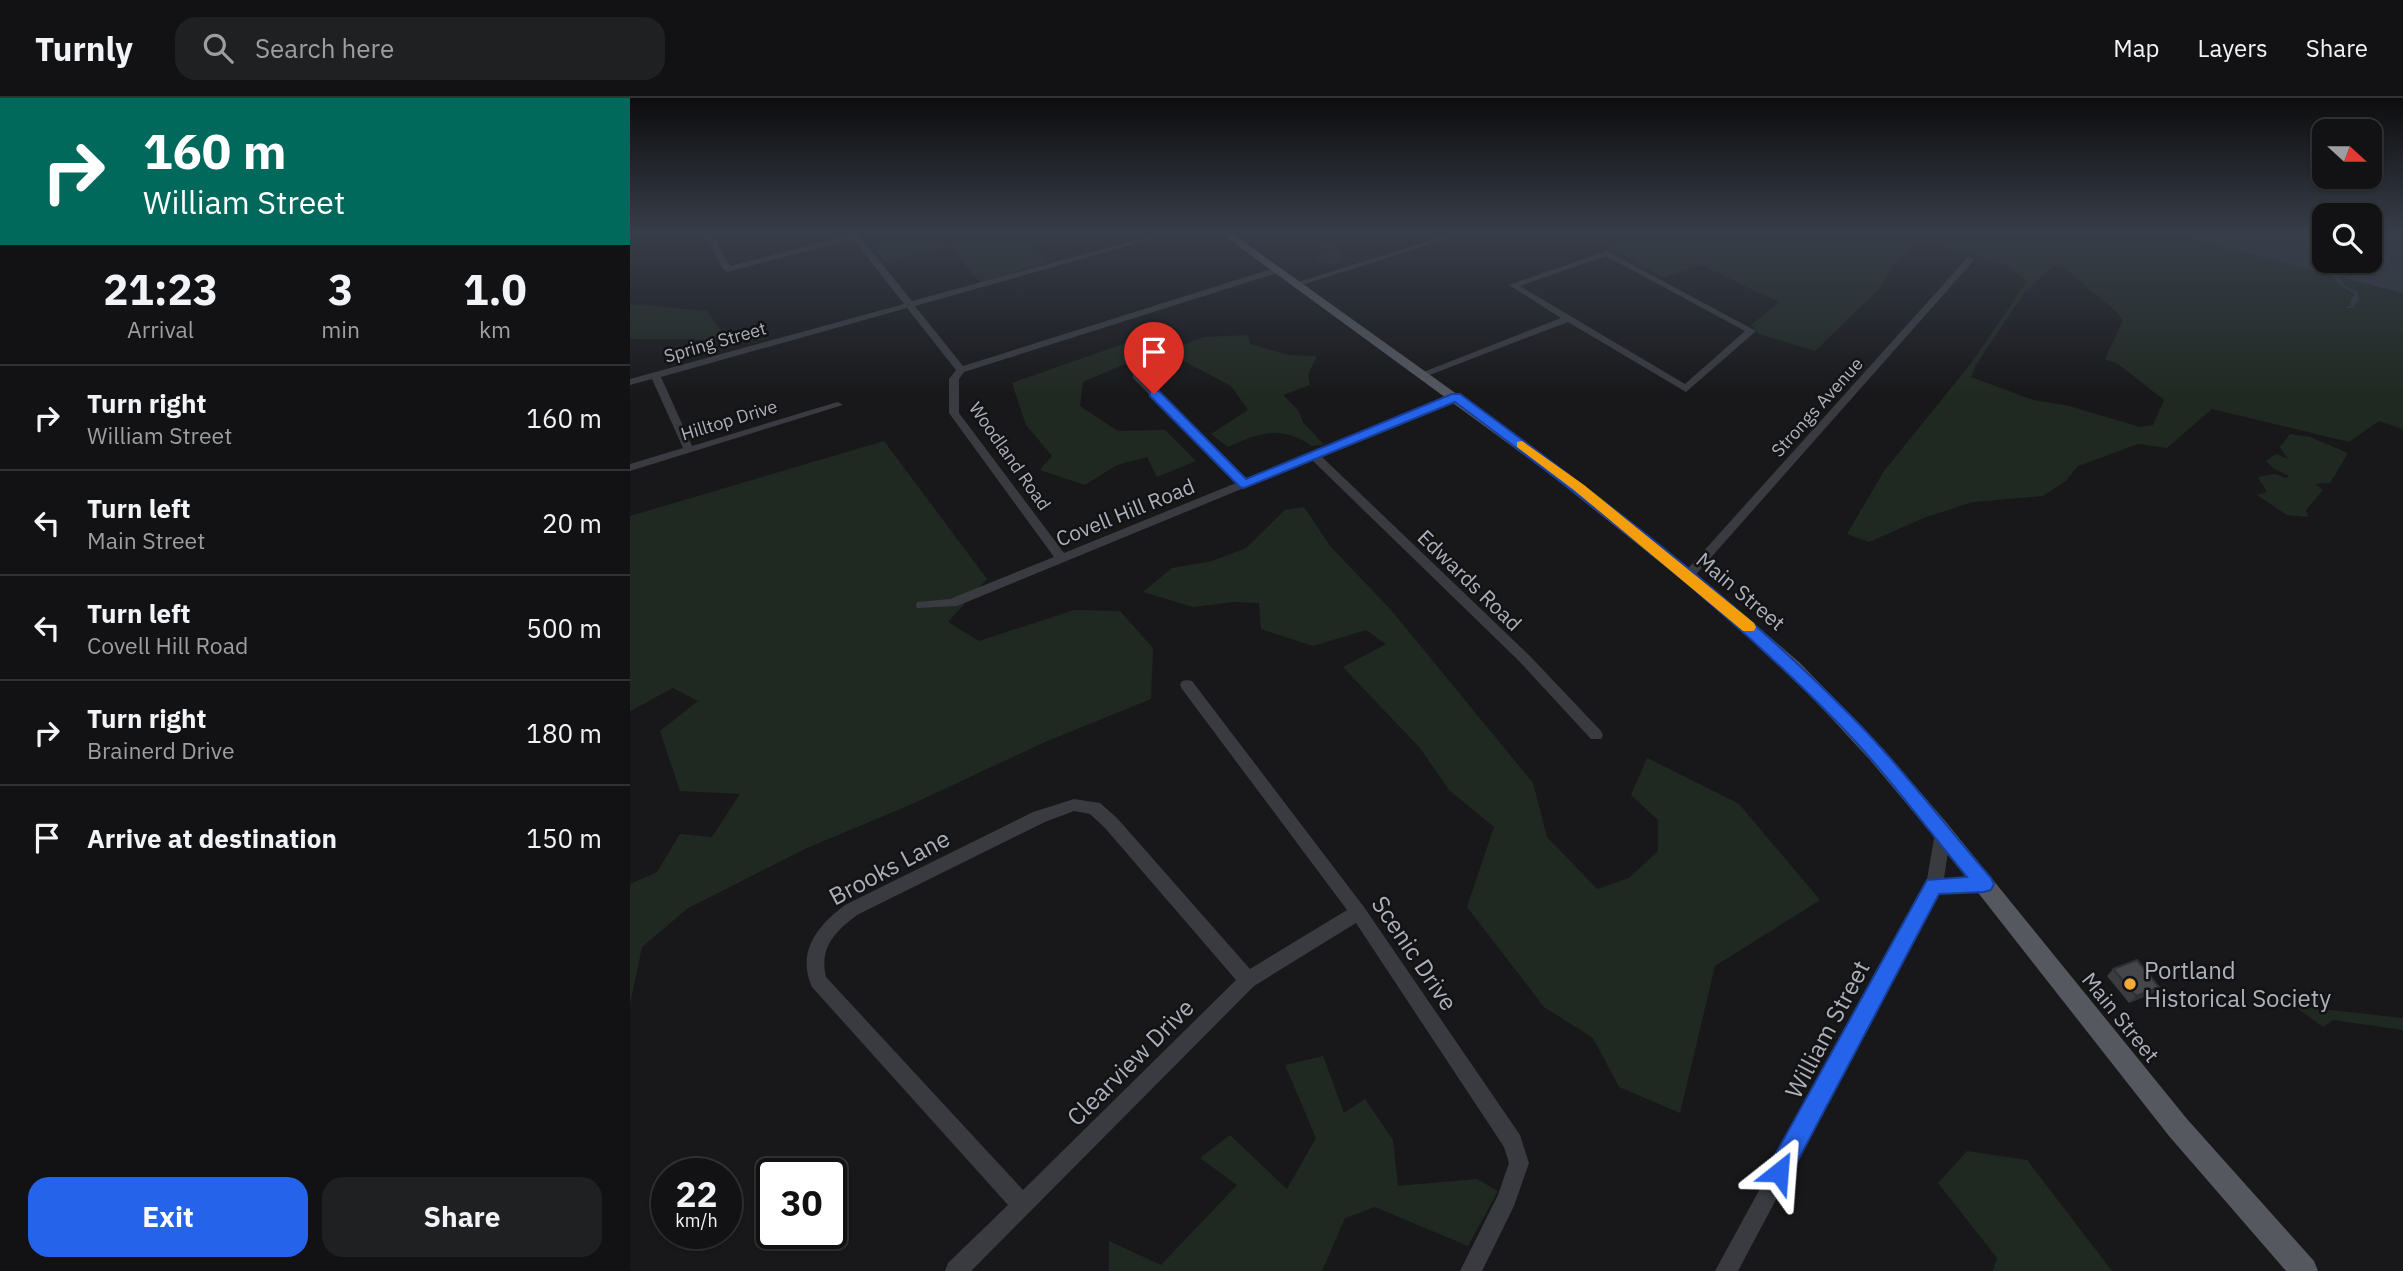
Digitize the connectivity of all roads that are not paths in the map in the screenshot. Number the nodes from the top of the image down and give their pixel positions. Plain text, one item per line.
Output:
1 (896, 287) edge
2 (973, 287) edge
3 (1224, 287) edge
4 (1300, 287) edge
5 (1516, 287) edge
6 (1669, 287) edge
7 (1947, 287) edge
8 (910, 304) junction
9 (1567, 319) junction
10 (961, 370) junction
11 (1423, 374) junction
12 (655, 375) junction
13 (1137, 376) dead end
14 (630, 382) edge
15 (1456, 397) junction
16 (838, 405) dead end
17 (689, 450) junction
18 (1314, 456) junction
19 (630, 468) edge
20 (1244, 484) junction
21 (1062, 558) junction
22 (1688, 576) junction
23 (922, 605) dead end
24 (1186, 685) dead end
25 (1596, 735) dead end
26 (1943, 833) junction
27 (1984, 884) junction
28 (1934, 886) junction
29 (1358, 912) junction
30 (1248, 980) junction
31 (1021, 1205) junction
32 (956, 1271) edge
33 (1471, 1271) edge
34 (1726, 1271) edge
35 (2304, 1271) edge

1 - 8 street
2 - 8 street, Spring Street
3 - 10 street
4 - 11 main road, Main Street
5 - 9 street
6 - 9 street
7 - 22 street, Strongs Avenue
8 - 10 street
8 - 12 street, Spring Street
9 - 11 street
10 - 21 street, Woodland Road
11 - 15 main road, Main Street
12 - 14 street, Spring Street
12 - 17 street
13 - 20 street
15 - 18 street, Covell Hill Road
15 - 22 main road, Main Street
16 - 17 street, Hilltop Drive
17 - 19 street, Hilltop Drive
18 - 20 street, Covell Hill Road
18 - 25 street, Edwards Road
20 - 21 street, Covell Hill Road
21 - 23 street, Covell Hill Road
22 - 26 main road, Main Street
24 - 29 street, Scenic Drive
26 - 27 main road, Main Street
26 - 28 street, William Street
27 - 28 street
27 - 35 main road, Main Street
28 - 34 street, William Street
29 - 30 street, Clearview Drive
29 - 33 street, Scenic Drive
30 - 31 street, Clearview Drive
30 - 31 street, Brooks Lane
31 - 32 street, Clearview Drive

